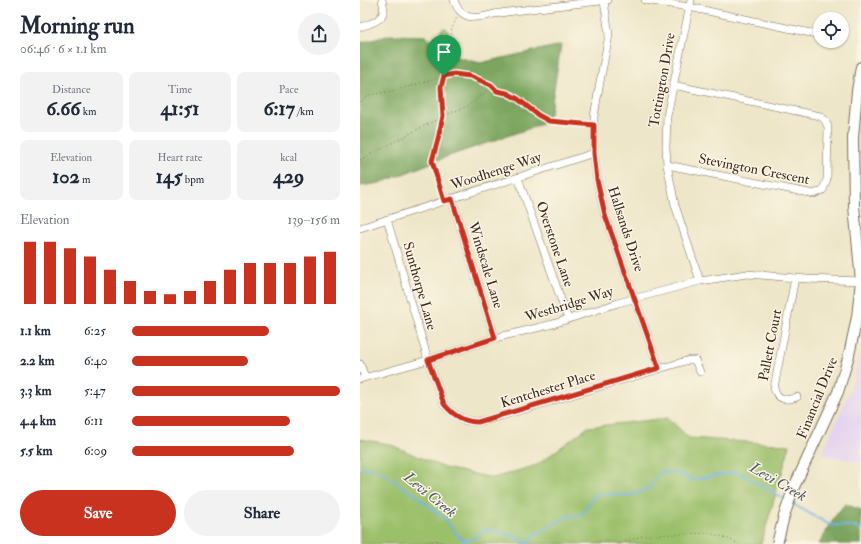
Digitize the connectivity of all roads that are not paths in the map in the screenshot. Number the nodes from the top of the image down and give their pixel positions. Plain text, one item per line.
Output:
1 (382, 0) edge
2 (454, 0) edge
3 (529, 0) edge
4 (604, 0) edge
5 (608, 0) edge
6 (645, 0) edge
7 (690, 4) edge
8 (531, 8) junction
9 (360, 27) edge
10 (813, 33) edge
11 (861, 67) edge
12 (673, 85) junction
13 (594, 153) junction
14 (667, 165) junction
15 (518, 178) junction
16 (448, 200) junction
17 (387, 219) junction
18 (360, 228) edge
19 (795, 278) junction
20 (700, 281) junction
21 (861, 281) edge
22 (635, 298) junction
23 (568, 319) junction
24 (495, 338) junction
25 (428, 360) junction
26 (360, 364) edge
27 (659, 368) junction
28 (700, 372) dead end
29 (362, 378) edge
30 (797, 397) dead end
31 (777, 544) edge

1 - 9 street
2 - 8 street
3 - 8 street
4 - 5 street
4 - 8 street
4 - 13 street, Hallsands Drive
6 - 7 street
7 - 10 street
7 - 12 street, Tottington Drive
11 - 21 street, Financial Drive
12 - 14 street, Tottington Drive
12 - 14 street, Stevington Crescent
13 - 15 street, Woodhenge Way
13 - 22 street, Hallsands Drive
14 - 20 street, Tottington Drive
15 - 16 street, Woodhenge Way
15 - 23 street, Overstone Lane
16 - 17 street, Woodhenge Way
16 - 24 street, Windscale Lane
17 - 18 street, Woodhenge Way
17 - 25 street, Sunthorpe Lane
19 - 20 street, Westbridge Way
19 - 21 street, Westbridge Way
19 - 30 street, Pallett Court
20 - 22 street, Westbridge Way
21 - 31 street, Financial Drive
22 - 23 street, Westbridge Way
22 - 27 street, Hallsands Drive
23 - 24 street, Westbridge Way
24 - 25 street, Westbridge Way
25 - 27 street, Kentchester Place
25 - 29 street, Westbridge Way
26 - 29 street
27 - 28 street, Kentchester Place

